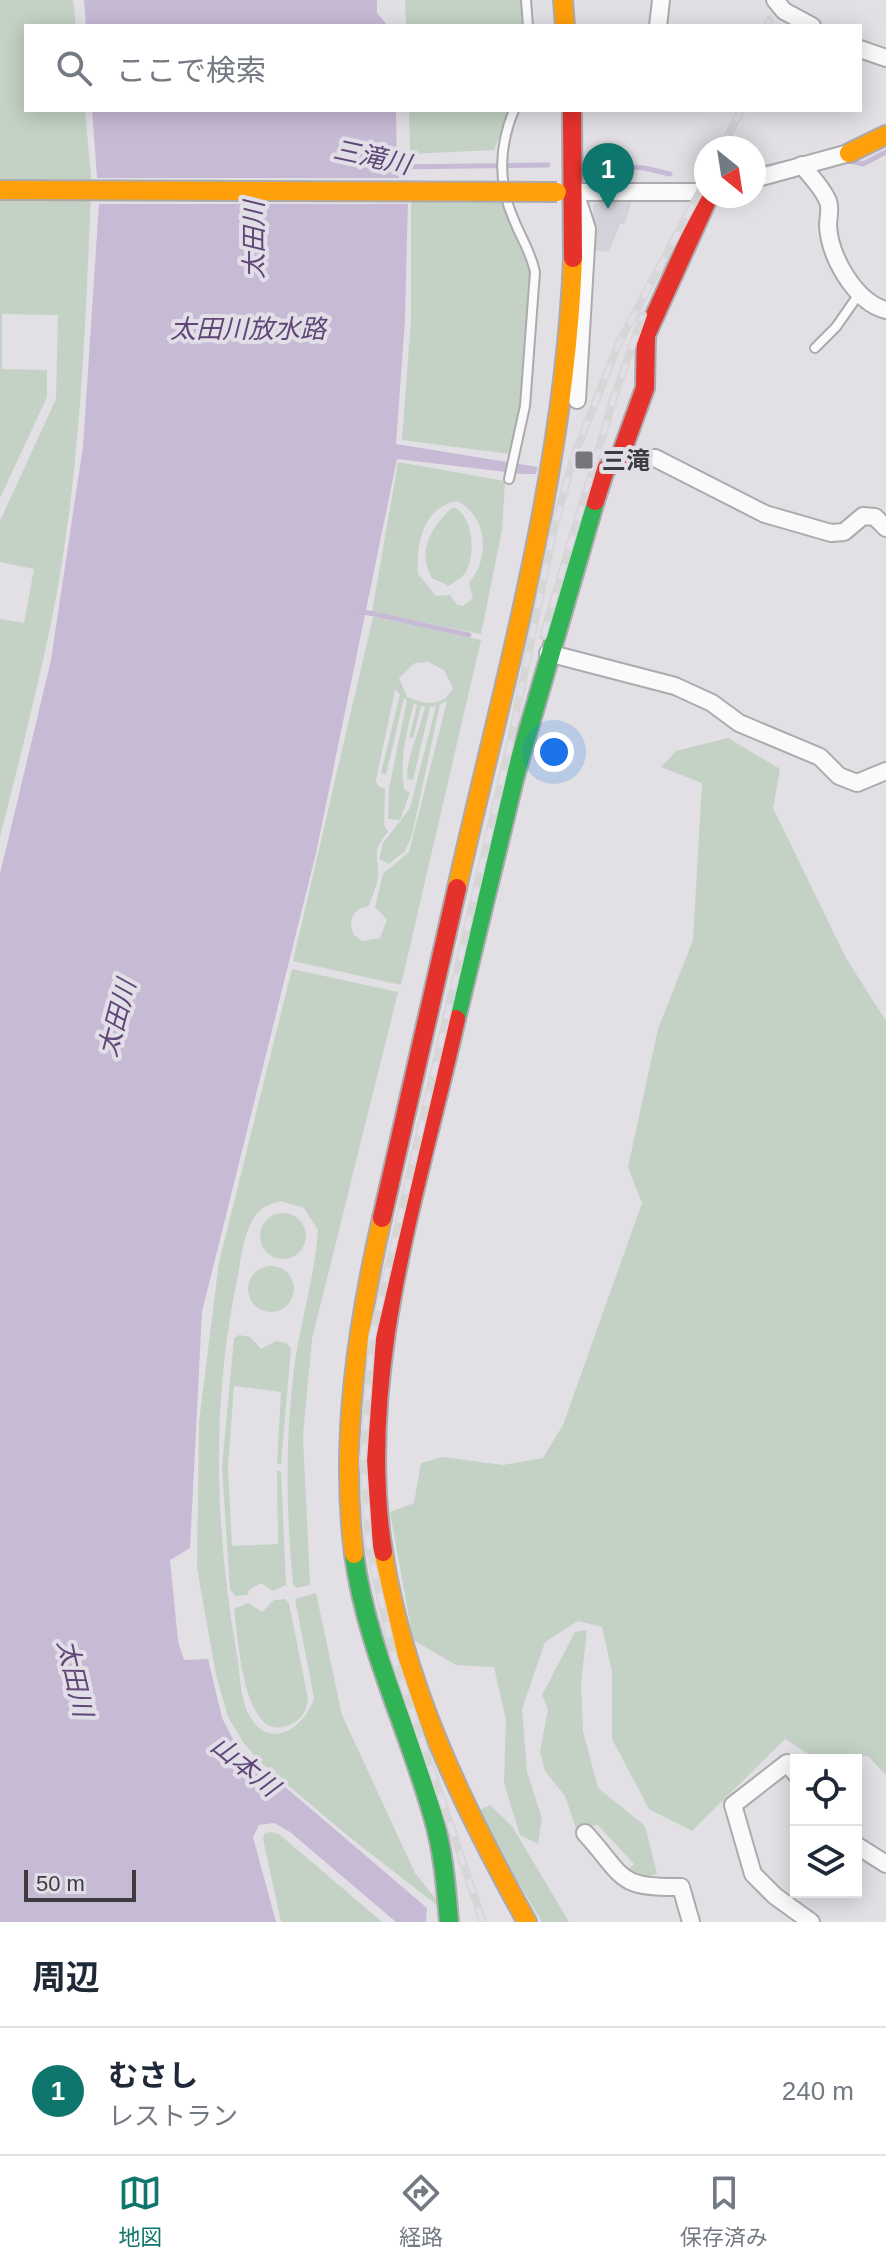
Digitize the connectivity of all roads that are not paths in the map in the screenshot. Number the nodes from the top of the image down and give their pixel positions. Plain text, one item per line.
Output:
1 (526, 0) edge
2 (564, 0) edge
3 (661, 0) edge
4 (775, 0) edge
5 (528, 24) edge
6 (565, 24) edge
7 (658, 24) edge
8 (808, 24) edge
9 (862, 50) edge
10 (886, 58) edge
11 (513, 112) edge
12 (572, 112) edge
13 (886, 135) edge
14 (849, 153) joint
15 (802, 165) junction
16 (766, 176) edge
17 (0, 190) edge
18 (566, 192) junction
19 (694, 194) edge
20 (702, 208) edge
21 (859, 294) junction
22 (886, 310) edge
23 (815, 348) dead end
24 (577, 400) dead end
25 (620, 457) junction
26 (509, 479) dead end
27 (886, 528) edge
28 (548, 653) junction
29 (886, 772) edge
30 (790, 1767) edge
31 (585, 1833) dead end
32 (862, 1849) edge
33 (886, 1864) edge
34 (449, 1922) edge
35 (527, 1922) edge
36 (691, 1922) edge
37 (811, 1922) edge

1 - 5 lane
2 - 6 street
3 - 7 street
4 - 8 street
9 - 10 street
11 - 26 lane
12 - 18 street
13 - 14 street
14 - 15 street
15 - 16 street
15 - 21 street
17 - 18 street, bridge
18 - 19 street
18 - 24 street
18 - 34 street
20 - 25 street
21 - 22 street
21 - 23 lane
25 - 27 street
25 - 28 street
28 - 29 street
28 - 35 street
30 - 37 street
31 - 36 street
32 - 33 street

